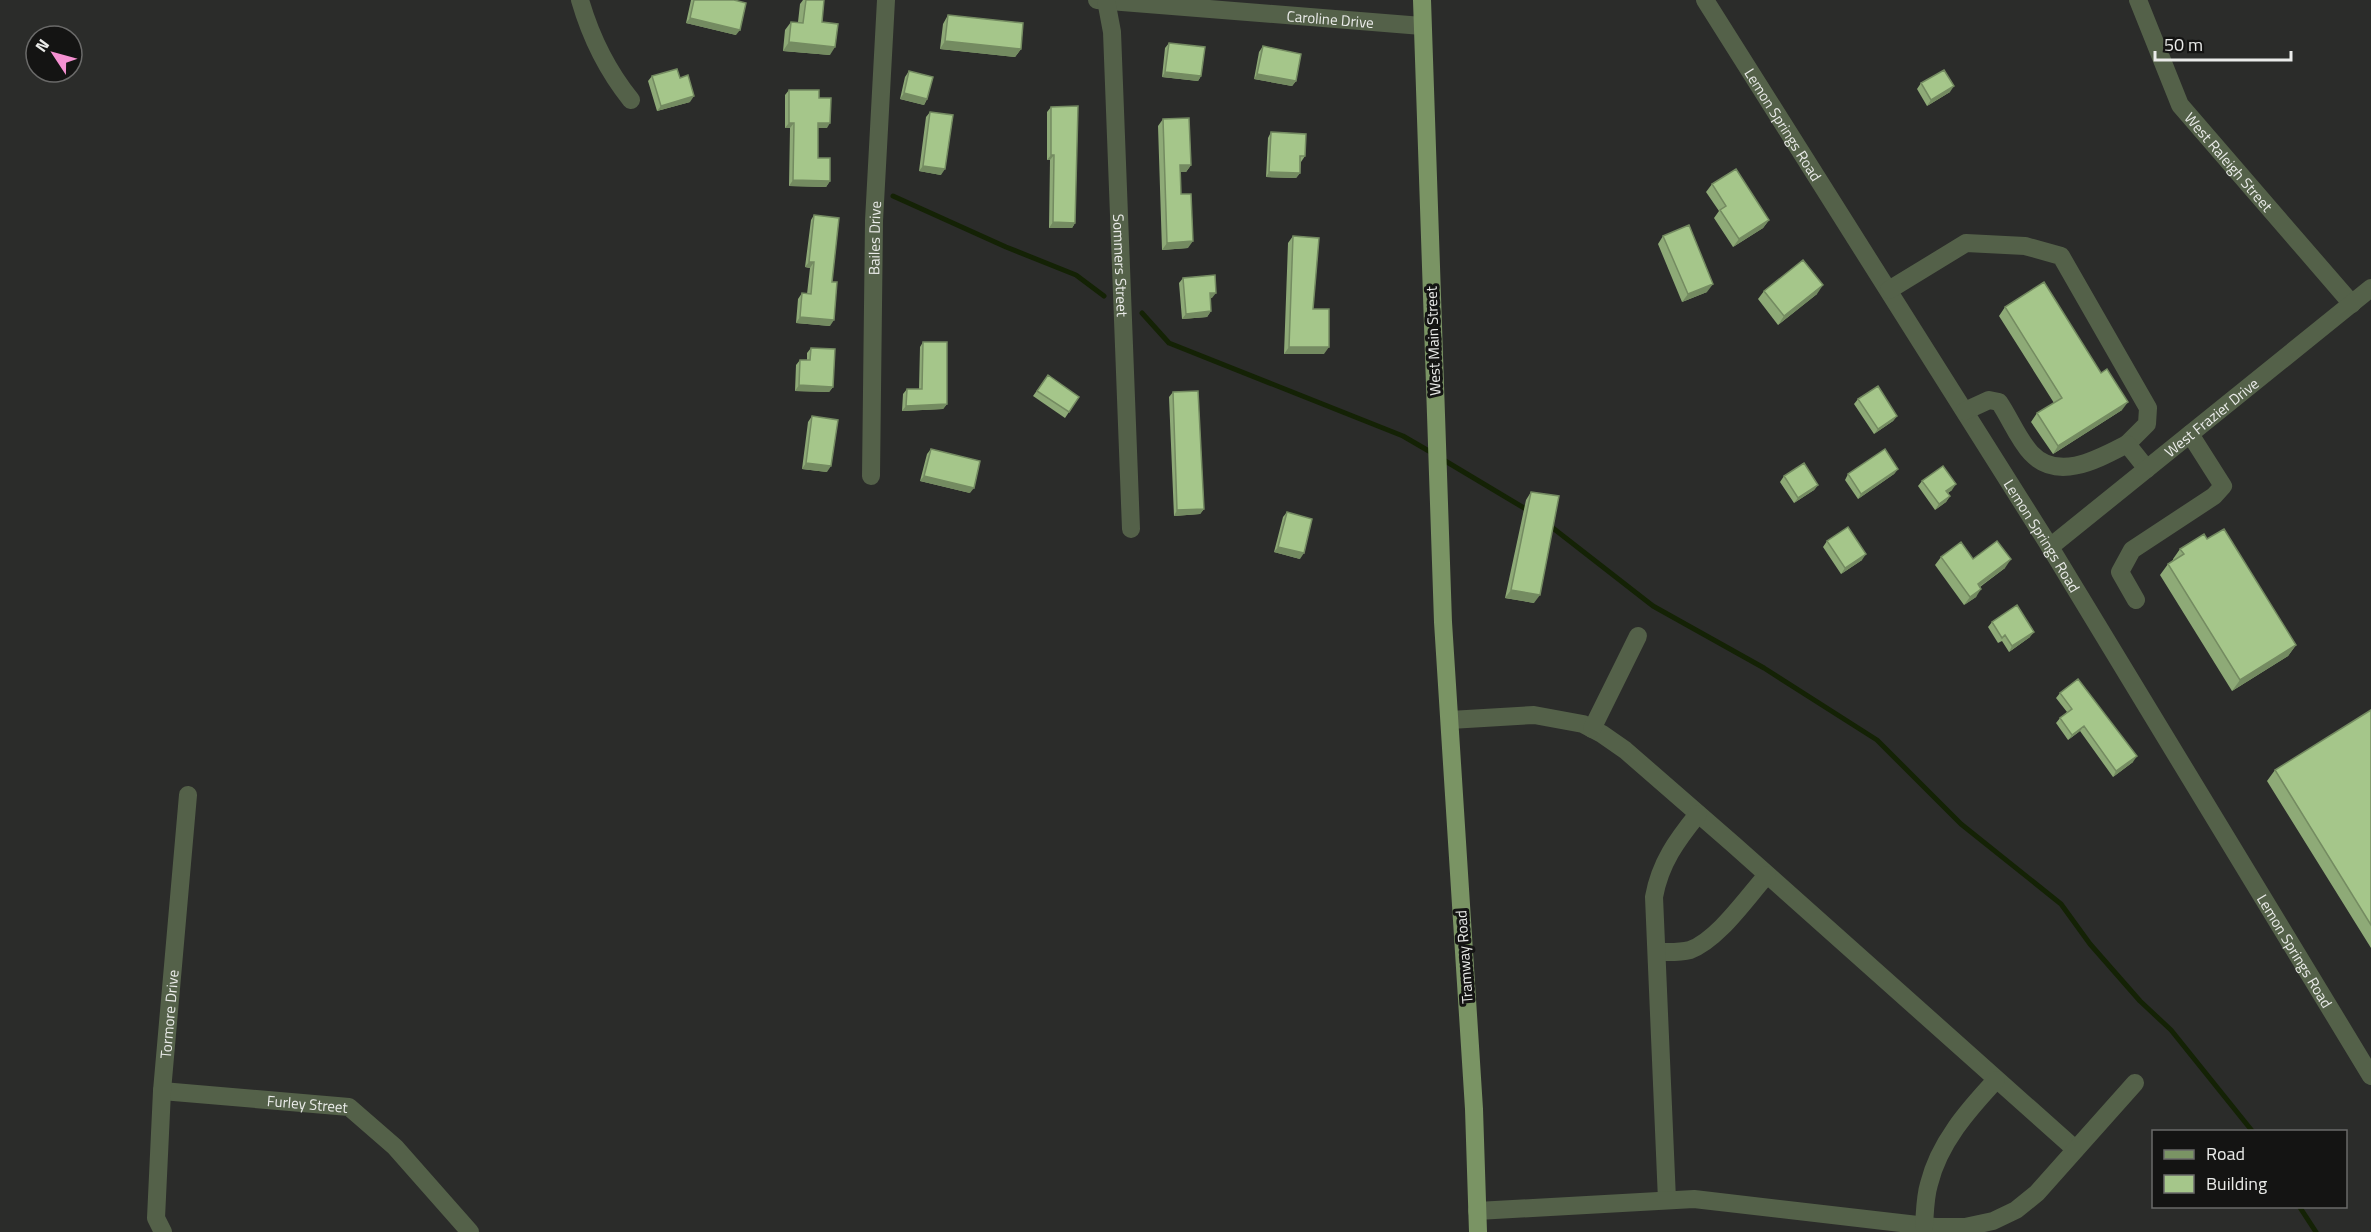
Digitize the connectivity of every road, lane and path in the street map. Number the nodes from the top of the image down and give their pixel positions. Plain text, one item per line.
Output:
1 (580, 0) edge
2 (886, 0) edge
3 (1103, 0) edge
4 (1422, 0) edge
5 (1705, 0) edge
6 (2138, 0) edge
7 (1422, 26) junction
8 (631, 100) dead end
9 (2371, 288) edge
10 (1888, 290) junction
11 (2352, 304) junction
12 (1965, 411) junction
13 (2190, 434) junction
14 (2127, 444) junction
15 (2147, 469) junction
16 (871, 476) dead end
17 (1131, 529) dead end
18 (2050, 547) junction
19 (2136, 600) dead end
20 (1638, 636) dead end
21 (1447, 681) joint
22 (1450, 720) junction
23 (1592, 729) junction
24 (188, 795) dead end
25 (1698, 814) junction
26 (1767, 875) junction
27 (1657, 952) junction
28 (2371, 1076) edge
29 (1996, 1080) junction
30 (2135, 1083) dead end
31 (162, 1091) junction
32 (2075, 1149) junction
33 (1666, 1200) junction
34 (1477, 1211) junction
35 (1924, 1226) junction
36 (163, 1232) edge
37 (470, 1232) edge
38 (1478, 1232) edge

1 - 8 street
2 - 16 street, Bailes Drive
3 - 7 street, Caroline Drive
3 - 17 street, Sommers Street
4 - 7 main road, West Main Street
5 - 10 street, Lemon Springs Road
6 - 11 street, West Raleigh Street
7 - 21 main road, West Main Street
9 - 11 street, West Frazier Drive
10 - 12 street, Lemon Springs Road
10 - 14 street
11 - 13 street, West Frazier Drive
12 - 14 street
12 - 18 street, Lemon Springs Road
13 - 15 street, West Frazier Drive
13 - 19 street
14 - 15 street
15 - 18 street, West Frazier Drive
18 - 28 street, Lemon Springs Road
20 - 23 street
21 - 22 main road, Tramway Road
22 - 23 street
22 - 34 main road, Tramway Road
23 - 25 street
24 - 31 street, Tormore Drive
25 - 26 street
25 - 27 street
26 - 27 street
26 - 29 street
27 - 33 street
29 - 32 street
29 - 35 street
30 - 32 street
31 - 36 street, Tormore Drive
31 - 37 street, Furley Street
32 - 35 street
33 - 34 street
33 - 35 street
34 - 38 main road, Tramway Road

